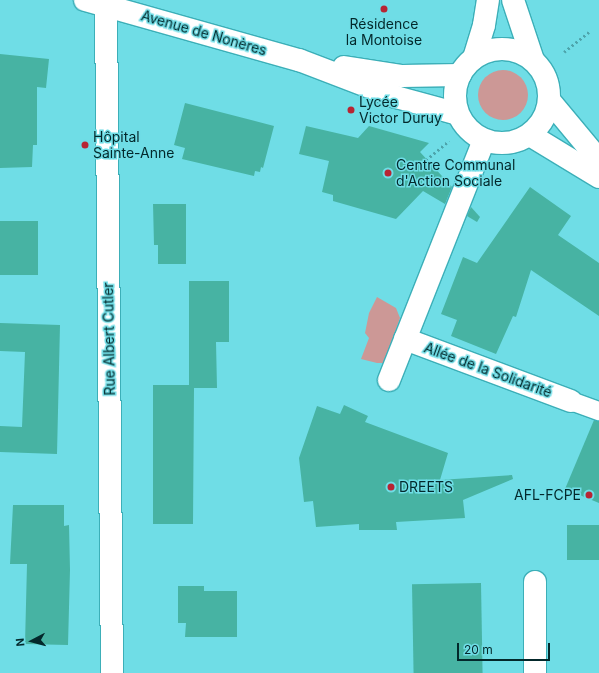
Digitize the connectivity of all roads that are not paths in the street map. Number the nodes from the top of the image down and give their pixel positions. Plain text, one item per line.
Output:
1 (488, 0) edge
2 (513, 0) edge
3 (95, 3) edge
4 (474, 58) junction
5 (299, 60) junction
6 (533, 60) junction
7 (460, 75) junction
8 (549, 100) junction
9 (458, 114) junction
10 (530, 135) junction
11 (484, 140) junction
12 (599, 160) edge
13 (599, 177) edge
14 (405, 339) junction
15 (389, 380) dead end
16 (571, 401) joint
17 (599, 411) edge
18 (535, 582) dead end
19 (112, 673) edge
20 (535, 673) edge

1 - 4 street
2 - 6 street
3 - 5 street, Avenue de Nonères
3 - 19 street, Rue Albert Cutler
4 - 6 street
4 - 7 street
5 - 7 street, Avenue de Nonères
5 - 9 street, Avenue de Nonères
6 - 8 street
7 - 9 street
8 - 10 street
8 - 12 street
9 - 11 street
10 - 11 street
10 - 13 street
11 - 14 street, Allée de la Solidarité
14 - 15 street, Allée de la Solidarité
14 - 16 street, Allée de la Solidarité
16 - 17 lane
18 - 20 street

